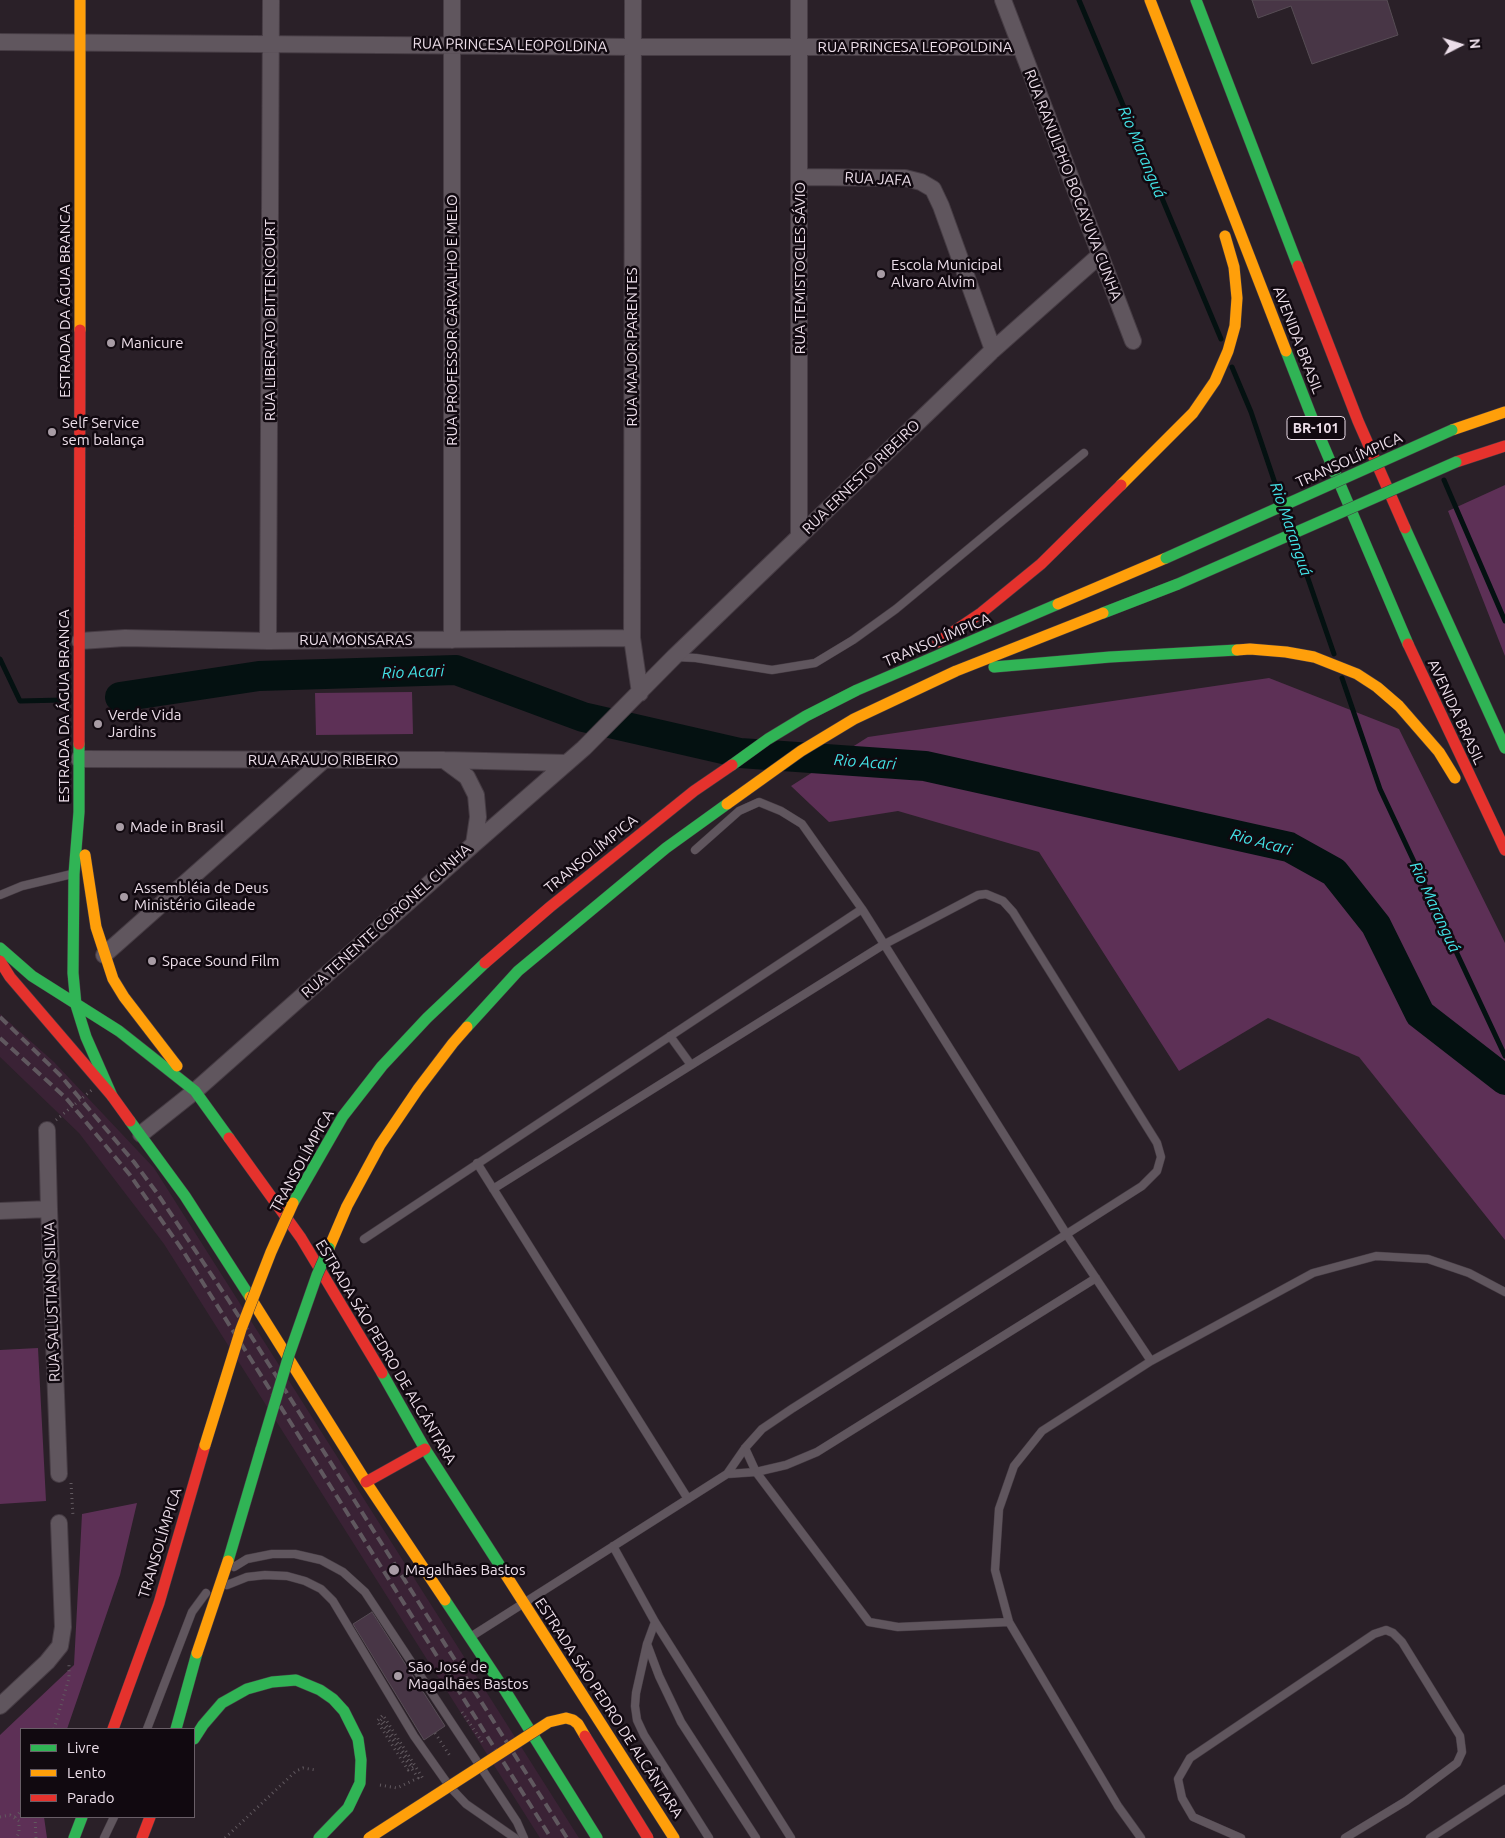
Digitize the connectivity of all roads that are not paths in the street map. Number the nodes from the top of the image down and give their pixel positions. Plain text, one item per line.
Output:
1 (80, 0) edge
2 (271, 0) edge
3 (452, 0) edge
4 (633, 0) edge
5 (799, 0) edge
6 (1004, 0) edge
7 (1145, 0) edge
8 (1150, 0) edge
9 (1196, 0) edge
10 (80, 41) junction
11 (0, 42) edge
12 (271, 43) junction
13 (451, 44) junction
14 (799, 46) junction
15 (633, 47) junction
16 (1020, 47) junction
17 (1161, 60) dead end
18 (800, 177) junction
19 (1222, 228) dead end
20 (1100, 254) junction
21 (1133, 341) dead end
22 (993, 350) junction
23 (1505, 412) edge
24 (1505, 446) edge
25 (1084, 453) dead end
26 (799, 536) junction
27 (1411, 542) junction
28 (632, 638) junction
29 (452, 640) junction
30 (80, 641) junction
31 (268, 641) junction
32 (674, 657) junction
33 (1476, 657) dead end
34 (956, 671) junction
35 (854, 692) junction
36 (640, 693) junction
37 (628, 704) joint
38 (1505, 748) edge
39 (79, 759) junction
40 (325, 760) junction
41 (444, 760) junction
42 (567, 763) junction
43 (1460, 786) dead end
44 (1468, 799) dead end
45 (79, 812) junction
46 (474, 844) junction
47 (1504, 848) edge
48 (695, 850) dead end
49 (74, 874) junction
50 (0, 895) edge
51 (862, 909) junction
52 (883, 945) junction
53 (0, 948) edge
54 (104, 955) junction
55 (0, 961) edge
56 (76, 1005) junction
57 (670, 1036) junction
58 (691, 1065) junction
59 (196, 1091) junction
60 (112, 1096) junction
61 (52, 1125) road end
62 (141, 1134) junction
63 (478, 1164) junction
64 (493, 1189) junction
65 (49, 1210) junction
66 (0, 1211) edge
67 (1067, 1234) junction
68 (364, 1239) dead end
69 (1096, 1278) junction
70 (1505, 1292) edge
71 (1151, 1361) junction
72 (745, 1448) junction
73 (425, 1449) junction
74 (756, 1472) junction
75 (59, 1474) dead end
76 (727, 1474) junction
77 (366, 1482) junction
78 (688, 1499) junction
79 (59, 1523) dead end
80 (613, 1546) junction
81 (524, 1603) junction
82 (192, 1612) junction
83 (655, 1622) junction
84 (1009, 1622) junction
85 (470, 1637) junction
86 (648, 1644) junction
87 (0, 1706) edge
88 (114, 1728) edge
89 (147, 1728) edge
90 (176, 1728) edge
91 (195, 1737) edge
92 (1505, 1788) edge
93 (82, 1818) edge
94 (113, 1818) edge
95 (150, 1818) edge
96 (106, 1836) edge
97 (74, 1838) edge
98 (142, 1838) edge
99 (319, 1838) edge
100 (369, 1838) edge
101 (515, 1838) edge
102 (524, 1838) edge
103 (597, 1838) edge
104 (648, 1838) edge
105 (674, 1838) edge
106 (709, 1838) edge
107 (756, 1838) edge
108 (791, 1838) edge
109 (1141, 1838) edge
110 (1241, 1838) edge
111 (1345, 1838) edge
112 (1430, 1838) edge

1 - 10 main road, ESTRADA DA ÁGUA BRANCA
2 - 12 street, RUA LIBERATO BITTENCOURT
3 - 13 street, RUA PROFESSOR CARVALHO E MELO
4 - 15 street, RUA MAJOR PARENTES
5 - 14 street, RUA TEMISTOCLES SÁVIO
6 - 16 street, RUA RANULPHO BOCAYUVA CUNHA
7 - 17 main road
8 - 47 main road, AVENIDA BRASIL / BR-101
9 - 27 main road, AVENIDA BRASIL / BR-101
10 - 11 street, RUA PRINCESA LEOPOLDINA
10 - 12 street, RUA PRINCESA LEOPOLDINA
10 - 30 main road, ESTRADA DA ÁGUA BRANCA
12 - 13 street, RUA PRINCESA LEOPOLDINA
12 - 31 street, RUA LIBERATO BITTENCOURT
13 - 15 street, RUA PRINCESA LEOPOLDINA
13 - 29 street, RUA PROFESSOR CARVALHO E MELO
14 - 15 street, RUA PRINCESA LEOPOLDINA
14 - 16 street, RUA PRINCESA LEOPOLDINA
14 - 18 street, RUA TEMISTOCLES SÁVIO
15 - 28 street, RUA MAJOR PARENTES
16 - 20 street, RUA RANULPHO BOCAYUVA CUNHA
18 - 22 street, RUA JAFA
18 - 26 street, RUA TEMISTOCLES SÁVIO
19 - 35 main road
20 - 21 street, RUA RANULPHO BOCAYUVA CUNHA
20 - 22 street, RUA ERNESTO RIBEIRO
22 - 26 street, RUA ERNESTO RIBEIRO
23 - 35 main road, TRANSOLÍMPICA, bridge
24 - 34 main road, bridge
25 - 32 lane
26 - 32 street, RUA ERNESTO RIBEIRO
27 - 33 main road
27 - 38 main road, AVENIDA BRASIL / BR-101
28 - 29 street, RUA MONSARAS
28 - 36 street, RUA MAJOR PARENTES
29 - 31 street, RUA MONSARAS
30 - 31 street, RUA MONSARAS
30 - 39 main road, ESTRADA DA ÁGUA BRANCA
32 - 36 street, RUA ERNESTO RIBEIRO
34 - 43 main road
34 - 90 main road, bridge
35 - 88 main road, TRANSOLÍMPICA, bridge
36 - 37 street, RUA ERNESTO RIBEIRO
37 - 42 street, RUA TENENTE CORONEL CUNHA
39 - 40 street, RUA ARAUJO RIBEIRO
39 - 45 main road, ESTRADA DA ÁGUA BRANCA
40 - 41 street, RUA ARAUJO RIBEIRO
40 - 54 street
41 - 42 street, RUA ARAUJO RIBEIRO
41 - 46 street
42 - 46 street, RUA TENENTE CORONEL CUNHA
44 - 47 main road
45 - 49 main road, ESTRADA DA ÁGUA BRANCA
45 - 54 main road, ESTRADA DA ÁGUA BRANCA
46 - 59 street, RUA TENENTE CORONEL CUNHA
48 - 51 lane
49 - 50 lane
49 - 56 main road, ESTRADA DA ÁGUA BRANCA
51 - 52 lane
51 - 57 lane
52 - 58 lane
52 - 67 lane
52 - 67 lane
53 - 56 main road, ESTRADA SÃO PEDRO DE ALCÂNTARA
54 - 59 main road, ESTRADA DA ÁGUA BRANCA
55 - 60 main road
56 - 59 main road, ESTRADA SÃO PEDRO DE ALCÂNTARA
56 - 60 main road, ESTRADA DA ÁGUA BRANCA
57 - 58 lane
57 - 63 lane
58 - 64 lane
59 - 62 street, RUA TENENTE CORONEL CUNHA
59 - 73 main road, ESTRADA SÃO PEDRO DE ALCÂNTARA
60 - 62 main road
61 - 65 street, RUA SALUSTIANO SILVA
62 - 77 main road
63 - 64 lane
63 - 68 lane
64 - 78 lane
65 - 66 street
65 - 75 street, RUA SALUSTIANO SILVA
67 - 69 lane
67 - 72 lane
69 - 71 lane
69 - 74 lane
70 - 71 lane
71 - 84 lane
72 - 74 lane
72 - 76 lane
73 - 77 main road
73 - 81 main road, ESTRADA SÃO PEDRO DE ALCÂNTARA
74 - 76 lane
74 - 84 lane
76 - 78 lane
77 - 85 main road
78 - 80 lane
79 - 87 street
80 - 81 lane
80 - 83 lane
81 - 85 lane
81 - 105 main road, ESTRADA SÃO PEDRO DE ALCÂNTARA
82 - 89 lane
82 - 101 lane
82 - 102 lane
83 - 86 lane
83 - 108 lane
84 - 109 lane
85 - 103 main road
86 - 106 lane
86 - 107 lane
91 - 99 main road
92 - 112 lane
93 - 97 main road
94 - 96 lane
95 - 98 main road
100 - 104 main road, bridge
110 - 111 lane

